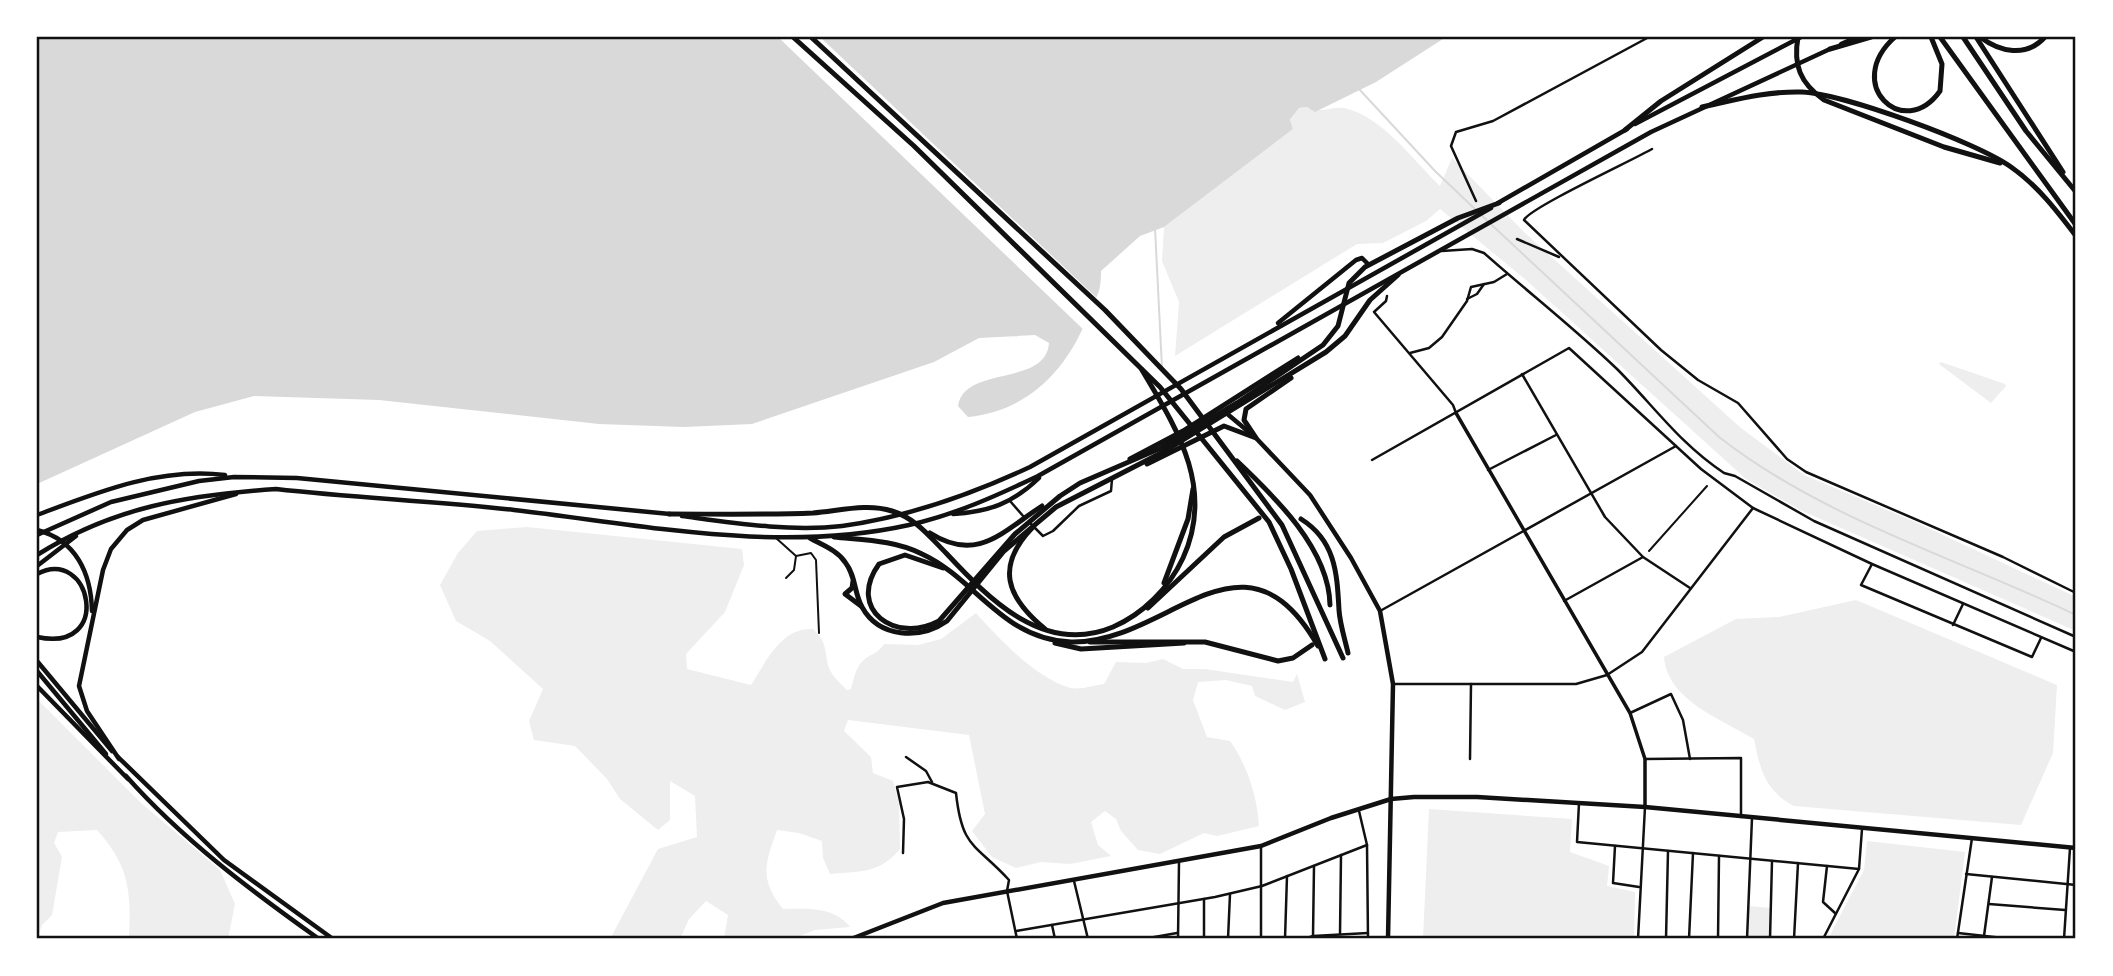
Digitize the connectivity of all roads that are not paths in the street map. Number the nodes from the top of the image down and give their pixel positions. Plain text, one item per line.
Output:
1 (793, 37) edge
2 (811, 37) edge
3 (1649, 37) edge
4 (1763, 37) edge
5 (1800, 37) edge
6 (1857, 37) edge
7 (1871, 37) edge
8 (1895, 37) edge
9 (1931, 37) edge
10 (1940, 37) edge
11 (1963, 37) edge
12 (1978, 37) edge
13 (2045, 37) edge
14 (1830, 49) junction
15 (1702, 107) junction
16 (1625, 130) junction
17 (1652, 149) dead end
18 (2010, 166) junction
19 (2076, 192) edge
20 (1476, 201) dead end
21 (1499, 203) junction
22 (2076, 225) edge
23 (2076, 236) edge
24 (1517, 239) dead end
25 (1438, 252) junction
26 (1562, 259) junction
27 (1367, 263) dead end
28 (1507, 274) junction
29 (1398, 275) junction
30 (1484, 284) junction
31 (1387, 296) dead end
32 (1467, 299) junction
33 (1267, 332) junction
34 (1323, 345) junction
35 (1326, 352) junction
36 (1410, 353) junction
37 (1137, 361) junction
38 (1522, 374) junction
39 (1238, 405) junction
40 (1219, 407) junction
41 (1456, 413) junction
42 (1215, 420) junction
43 (1556, 435) junction
44 (1255, 438) junction
45 (1676, 446) junction
46 (1372, 460) dead end
47 (1116, 467) junction
48 (1488, 470) junction
49 (1045, 472) junction
50 (1122, 474) junction
51 (234, 477) junction
52 (1112, 479) junction
53 (1251, 479) junction
54 (1707, 486) dead end
55 (248, 490) junction
56 (1590, 495) junction
57 (1060, 496) junction
58 (1010, 501) junction
59 (1753, 508) junction
60 (669, 514) junction
61 (949, 514) junction
62 (37, 515) edge
63 (1043, 517) junction
64 (1259, 518) dead end
65 (1301, 519) dead end
66 (921, 527) junction
67 (82, 531) junction
68 (1523, 531) junction
69 (37, 533) edge
70 (834, 537) junction
71 (776, 538) junction
72 (810, 538) junction
73 (1648, 551) dead end
74 (37, 555) edge
75 (796, 556) junction
76 (1643, 557) junction
77 (1872, 564) junction
78 (37, 566) edge
79 (943, 568) junction
80 (851, 571) junction
81 (37, 574) edge
82 (786, 578) dead end
83 (978, 579) junction
84 (1691, 588) junction
85 (2076, 593) edge
86 (1564, 601) junction
87 (960, 602) junction
88 (1963, 604) junction
89 (1330, 605) dead end
90 (863, 608) junction
91 (1380, 611) junction
92 (1136, 615) junction
93 (93, 618) junction
94 (1953, 625) junction
95 (819, 632) dead end
96 (1047, 635) junction
97 (37, 637) edge
98 (2076, 637) edge
99 (2041, 638) junction
100 (1192, 641) junction
101 (1073, 642) junction
102 (1312, 645) dead end
103 (2076, 652) edge
104 (37, 661) edge
105 (37, 671) edge
106 (1607, 675) junction
107 (1393, 684) junction
108 (1471, 684) junction
109 (37, 686) edge
110 (1630, 713) junction
111 (906, 757) dead end
112 (119, 759) junction
113 (1470, 759) dead end
114 (1646, 759) junction
115 (1690, 759) junction
116 (128, 779) junction
117 (932, 782) junction
118 (1391, 799) junction
119 (1579, 803) junction
120 (1645, 807) junction
121 (1359, 810) junction
122 (1741, 817) junction
123 (1752, 818) junction
124 (1862, 829) junction
125 (1972, 838) junction
126 (1367, 845) junction
127 (1261, 846) junction
128 (1615, 846) junction
129 (2073, 847) edge
130 (1642, 848) junction
131 (1668, 851) junction
132 (903, 853) dead end
133 (1692, 853) junction
134 (1342, 855) junction
135 (1719, 856) junction
136 (1750, 858) junction
137 (1179, 861) junction
138 (1772, 861) junction
139 (1798, 863) junction
140 (1314, 866) junction
141 (1827, 866) junction
142 (1859, 869) junction
143 (1966, 874) junction
144 (1287, 876) junction
145 (1992, 877) junction
146 (1074, 881) junction
147 (2067, 884) junction
148 (2076, 885) edge
149 (1262, 886) junction
150 (1639, 887) junction
151 (1007, 891) junction
152 (1230, 894) junction
153 (1204, 899) junction
154 (1178, 904) junction
155 (1989, 904) junction
156 (2064, 911) junction
157 (1835, 913) junction
158 (1083, 920) junction
159 (1052, 925) junction
160 (1016, 931) junction
161 (1177, 933) junction
162 (1368, 933) junction
163 (1958, 933) junction
164 (1340, 934) junction
165 (1313, 936) junction
166 (1984, 936) junction
167 (319, 939) edge
168 (333, 939) edge
169 (851, 939) edge
170 (1017, 939) edge
171 (1055, 939) edge
172 (1088, 939) edge
173 (1143, 939) edge
174 (1178, 939) edge
175 (1204, 939) edge
176 (1228, 939) edge
177 (1261, 939) edge
178 (1285, 939) edge
179 (1304, 939) edge
180 (1368, 939) edge
181 (1388, 939) edge
182 (1638, 939) edge
183 (1666, 939) edge
184 (1689, 939) edge
185 (1717, 939) edge
186 (1747, 939) edge
187 (1770, 939) edge
188 (1794, 939) edge
189 (1824, 939) edge
190 (1957, 939) edge
191 (2012, 939) edge
192 (2064, 939) edge

1 - 37 highway
2 - 53 highway
3 - 20 street
4 - 16 highway
5 - 16 main road
5 - 18 highway
6 - 14 main road
7 - 14 highway
8 - 9 highway
10 - 22 highway
11 - 19 highway
12 - 13 highway
12 - 19 highway
14 - 15 main road
15 - 18 highway
15 - 25 main road
16 - 21 main road
17 - 26 street
18 - 23 highway
21 - 33 main road
21 - 34 highway
24 - 26 street
25 - 28 street
25 - 29 main road
26 - 85 street
27 - 33 main road
28 - 30 street
28 - 98 street
29 - 35 highway
29 - 49 main road
30 - 32 street
30 - 32 street
31 - 36 street
32 - 36 street
33 - 60 main road
34 - 39 highway
34 - 40 highway
35 - 39 highway
35 - 44 highway
36 - 41 street
37 - 92 highway
37 - 101 highway
38 - 41 street
38 - 43 street
38 - 45 street
39 - 42 highway
40 - 44 main road
40 - 47 highway
41 - 46 street
41 - 48 street
42 - 47 highway
42 - 50 highway
43 - 48 street
43 - 56 street
44 - 50 highway
44 - 91 main road
45 - 56 street
45 - 59 street
47 - 57 highway
48 - 68 street
49 - 58 main road
49 - 61 main road
50 - 52 highway
51 - 60 main road
51 - 62 main road
51 - 69 main road
52 - 58 street
52 - 63 highway
53 - 65 highway
53 - 89 highway
54 - 73 street
55 - 67 main road
55 - 71 main road
55 - 93 main road
56 - 68 street
56 - 76 street
57 - 66 highway
57 - 83 highway
58 - 61 main road
59 - 77 street
59 - 84 street
60 - 66 highway
61 - 70 main road
63 - 83 highway
63 - 96 highway
64 - 92 highway
66 - 96 highway
67 - 74 main road
67 - 78 main road
68 - 86 street
68 - 91 street
69 - 93 main road
70 - 72 main road
70 - 79 highway
71 - 72 main road
71 - 75 street
72 - 80 highway
75 - 82 street
75 - 95 street
76 - 84 street
76 - 86 street
77 - 88 street
77 - 94 street
79 - 87 highway
79 - 96 highway
80 - 90 highway
80 - 90 highway
81 - 97 main road
83 - 87 highway
84 - 106 street
86 - 106 street
87 - 90 highway
88 - 94 street
88 - 99 street
91 - 107 main road
92 - 96 highway
93 - 112 main road
94 - 99 street
96 - 100 highway
96 - 101 highway
99 - 103 street
100 - 101 highway
100 - 102 highway
104 - 112 main road
105 - 116 main road
106 - 108 street
106 - 110 street
107 - 108 street
107 - 118 main road
108 - 113 street
109 - 116 main road
110 - 114 street
110 - 115 street
111 - 117 street
112 - 168 main road
114 - 115 street
114 - 120 street
115 - 122 street
116 - 167 main road
117 - 132 street
117 - 151 street
118 - 119 main road
118 - 121 main road
118 - 181 main road
119 - 120 main road
119 - 128 street
120 - 122 main road
120 - 130 street
121 - 126 street
121 - 127 main road
122 - 123 main road
123 - 124 main road
123 - 136 street
124 - 125 main road
124 - 142 street
125 - 129 main road
125 - 143 street
126 - 134 street
126 - 162 street
127 - 137 main road
127 - 149 street
128 - 130 street
128 - 150 street
129 - 147 street
130 - 131 street
130 - 150 street
131 - 133 street
131 - 183 street
133 - 135 street
133 - 184 street
134 - 140 street
134 - 164 street
135 - 136 street
135 - 185 street
136 - 138 street
136 - 186 street
137 - 146 main road
137 - 154 street
138 - 139 street
138 - 187 street
139 - 141 street
139 - 188 street
140 - 144 street
140 - 165 street
141 - 142 street
141 - 157 street
142 - 157 street
143 - 145 street
143 - 163 street
144 - 149 street
144 - 178 street
145 - 147 street
145 - 155 street
146 - 151 main road
146 - 158 street
147 - 148 street
147 - 156 street
149 - 152 street
149 - 177 street
150 - 182 street
151 - 160 street
151 - 169 main road
152 - 153 street
152 - 176 street
153 - 154 street
153 - 175 street
154 - 158 street
154 - 161 street
155 - 156 street
155 - 166 street
156 - 192 street
157 - 189 street
158 - 159 street
158 - 172 street
159 - 160 street
159 - 171 street
160 - 170 street
161 - 173 street
161 - 174 street
162 - 164 street
162 - 180 street
163 - 166 street
163 - 190 street
164 - 165 street
165 - 179 street
166 - 191 street

